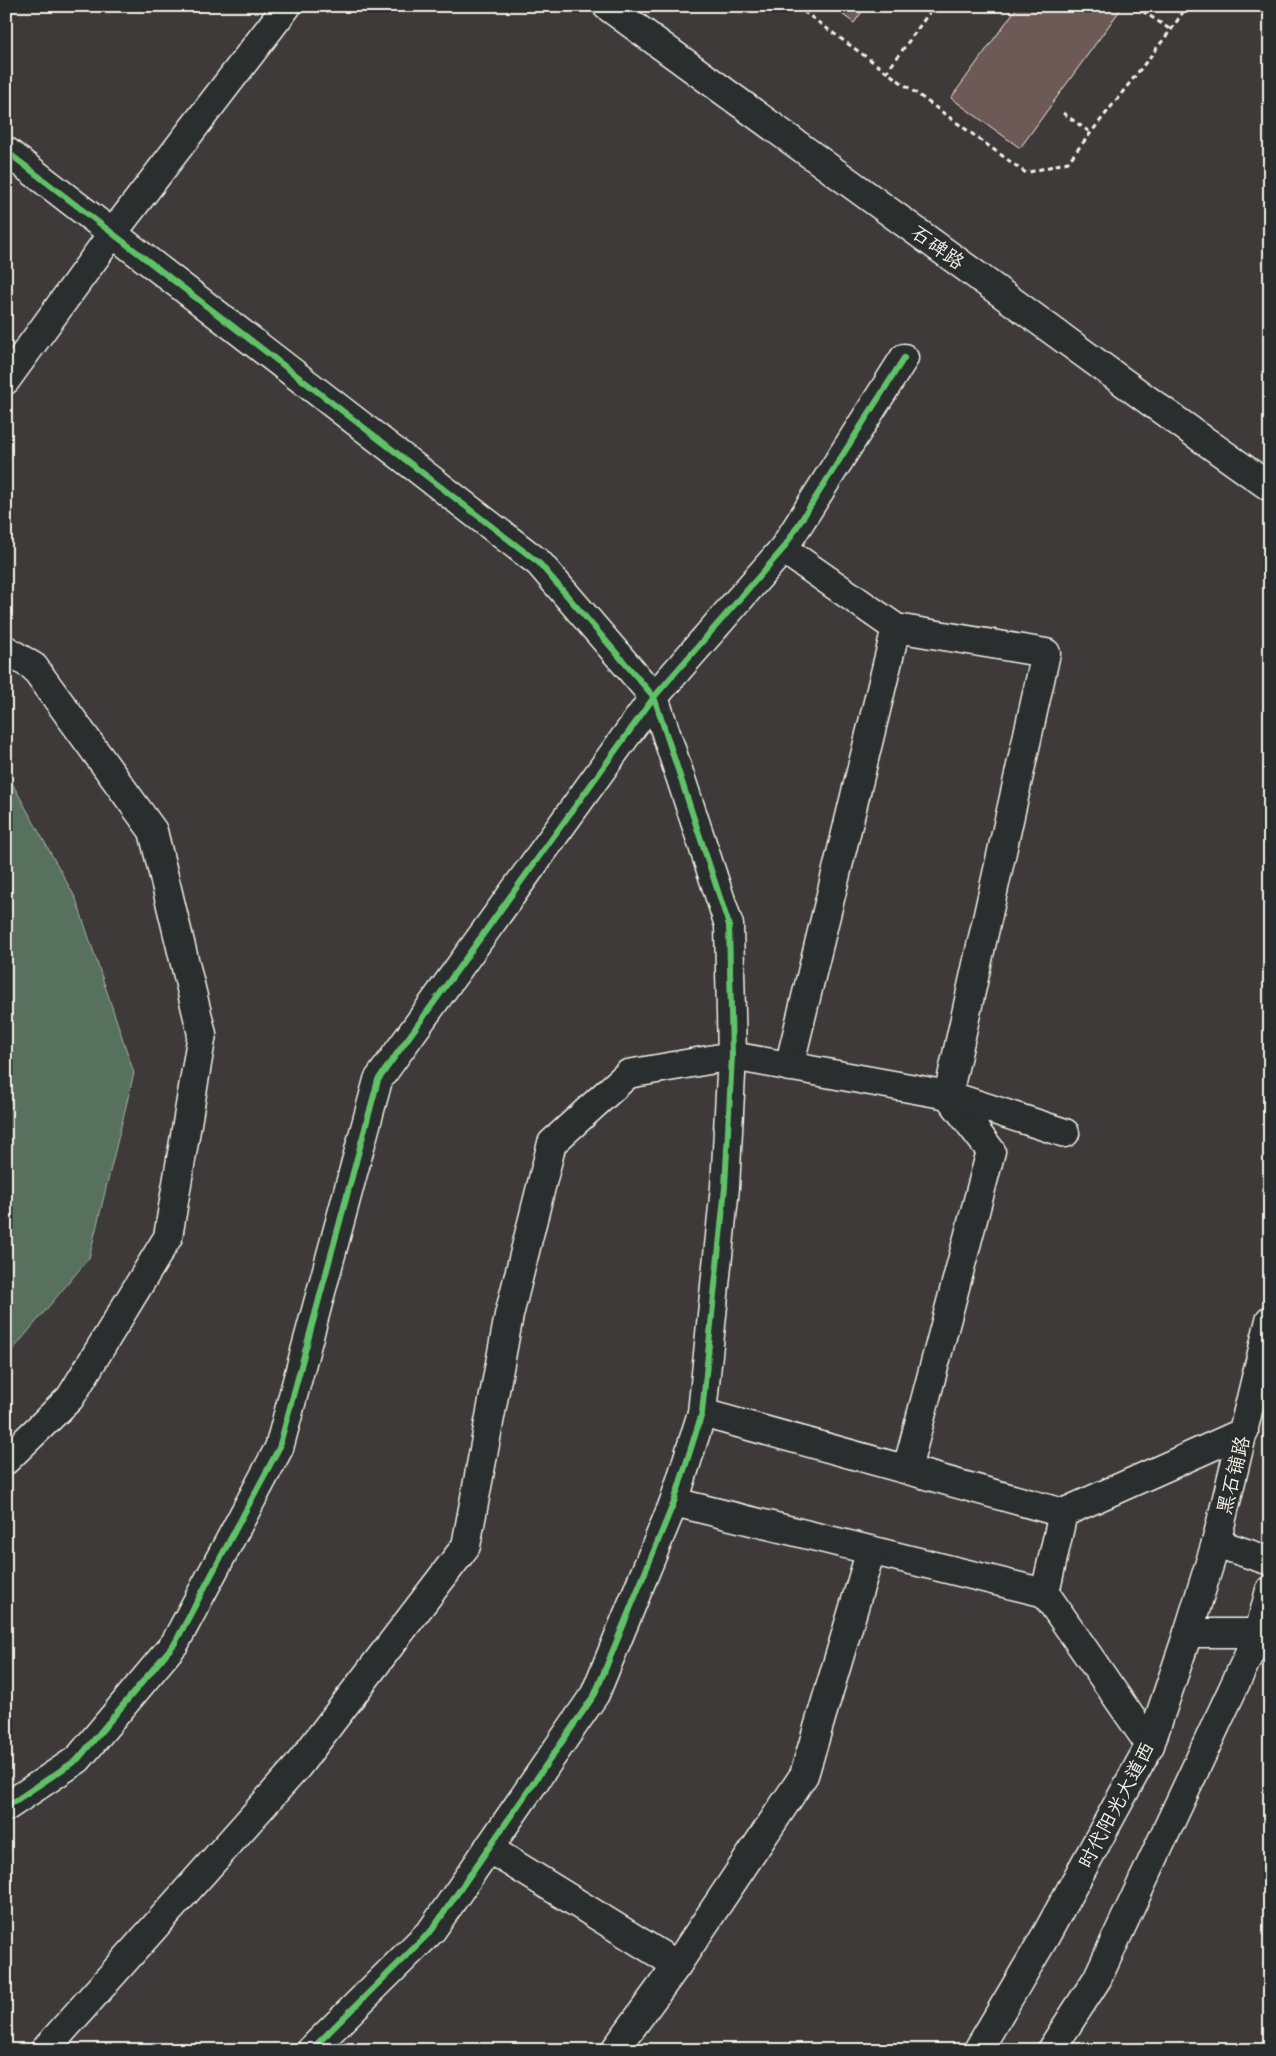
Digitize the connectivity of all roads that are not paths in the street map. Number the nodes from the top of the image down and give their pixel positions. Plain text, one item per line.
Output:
1 (287, 6) edge
2 (608, 6) edge
3 (6, 151) edge
4 (112, 234) junction
5 (904, 358) dead end
6 (6, 380) edge
7 (1270, 487) edge
8 (783, 548) junction
9 (896, 628) junction
10 (6, 650) edge
11 (654, 697) junction
12 (732, 1056) junction
13 (789, 1067) junction
14 (948, 1094) junction
15 (1065, 1133) dead end
16 (1270, 1320) edge
17 (702, 1413) junction
18 (1244, 1432) junction
19 (6, 1460) edge
20 (907, 1470) junction
21 (674, 1502) junction
22 (1063, 1513) junction
23 (1216, 1543) junction
24 (872, 1550) junction
25 (1270, 1561) edge
26 (1270, 1590) edge
27 (1045, 1593) junction
28 (1188, 1633) junction
29 (1264, 1634) edge
30 (1150, 1745) junction
31 (6, 1807) edge
32 (488, 1848) junction
33 (677, 1965) junction
34 (45, 2050) edge
35 (311, 2050) edge
36 (615, 2050) edge
37 (978, 2050) edge
38 (1051, 2050) edge

1 - 4 street
2 - 7 street, 石碑路
3 - 4 street
4 - 6 street
4 - 11 street
5 - 8 street
8 - 9 street
8 - 11 street
9 - 13 street
9 - 14 street
10 - 19 street
11 - 12 street
11 - 31 street
12 - 13 street
12 - 17 street
12 - 34 street
13 - 14 street
14 - 15 street
14 - 20 street
16 - 18 street, 黑石铺路
17 - 20 street
17 - 21 street
18 - 22 street
18 - 23 street, 黑石铺路
20 - 22 street
21 - 24 street
21 - 32 street
22 - 27 street
23 - 25 street
23 - 28 street, 时代阳光大道西
24 - 27 street
24 - 33 street
26 - 29 street
27 - 30 street
28 - 29 street
28 - 30 street, 时代阳光大道西
29 - 38 street
30 - 37 street, 时代阳光大道西
32 - 33 street
32 - 35 street
33 - 36 street

